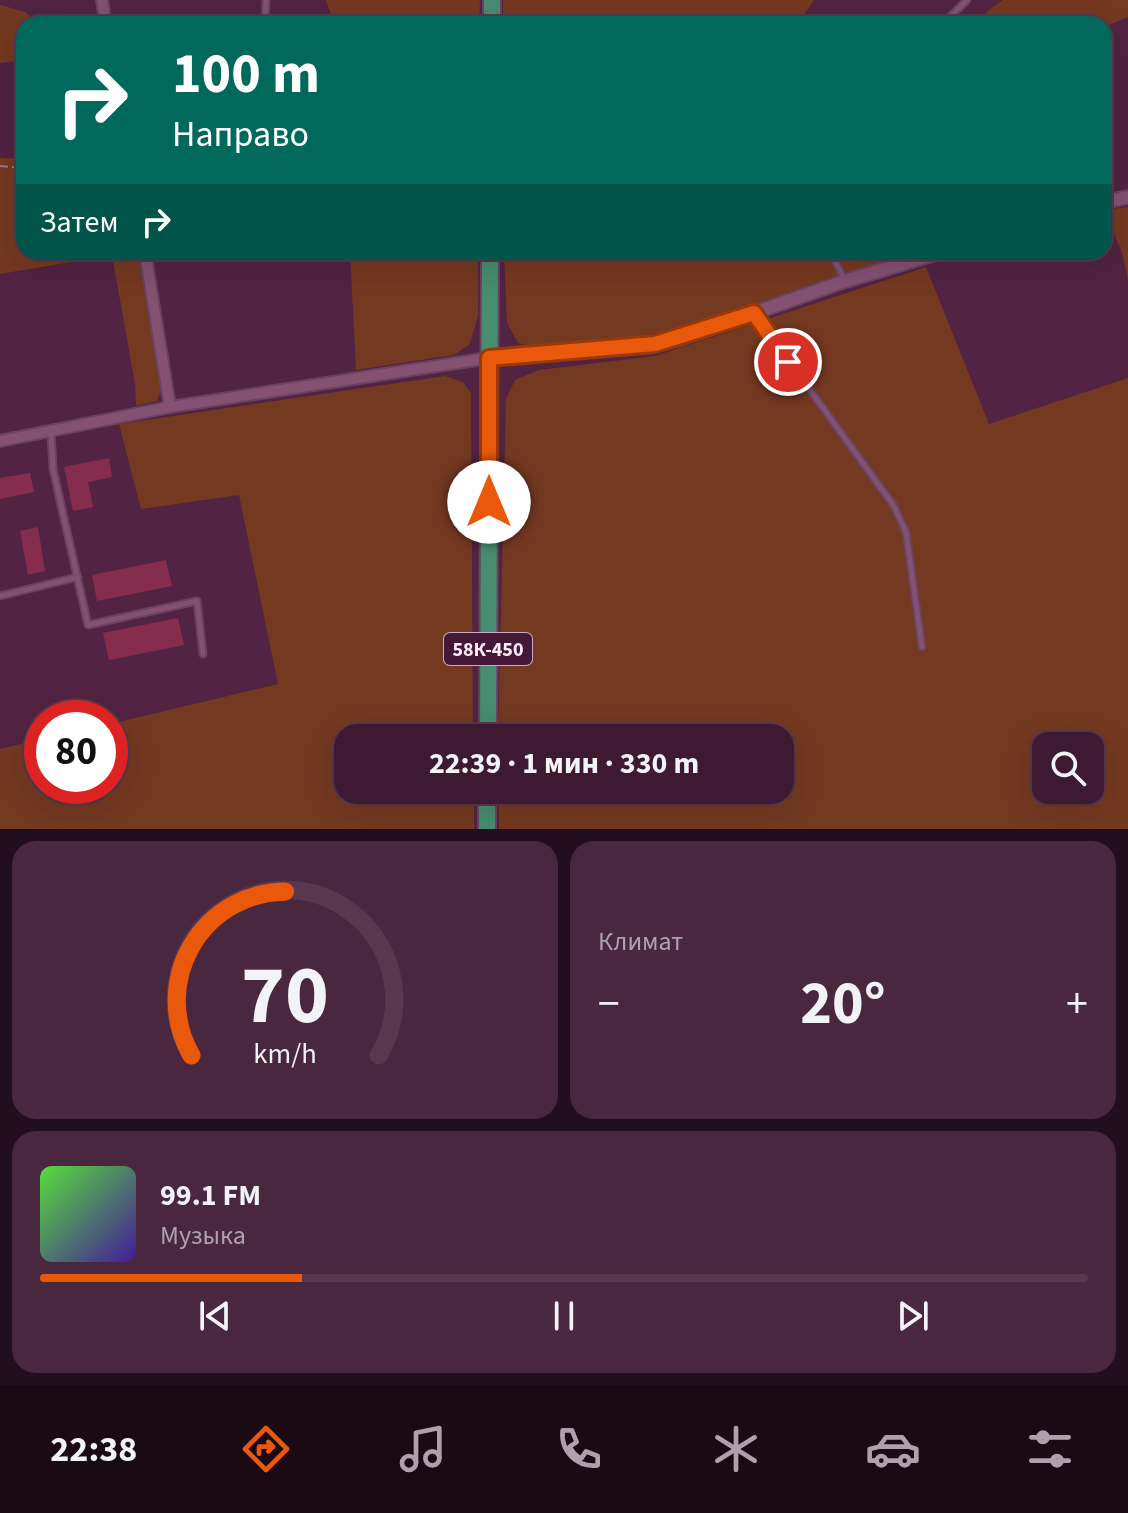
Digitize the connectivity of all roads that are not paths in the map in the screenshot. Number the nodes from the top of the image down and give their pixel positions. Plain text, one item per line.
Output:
1 (967, 0) edge
2 (951, 16) edge
3 (146, 260) edge
4 (490, 260) edge
5 (834, 260) edge
6 (915, 260) edge
7 (845, 281) junction
8 (754, 313) junction
9 (489, 358) junction
10 (170, 407) junction
11 (51, 430) junction
12 (0, 441) edge
13 (78, 577) junction
14 (0, 596) edge
15 (922, 647) dead end
16 (203, 654) dead end
17 (488, 724) edge
18 (487, 804) edge
19 (487, 829) edge

1 - 2 lane
3 - 10 street
4 - 9 highway, 58К-450
5 - 7 lane
6 - 7 street
7 - 8 street
8 - 9 street
8 - 15 lane
9 - 10 street
9 - 17 highway, 58К-450
10 - 11 street
11 - 12 street
11 - 13 lane
13 - 14 lane
13 - 16 lane
18 - 19 highway

